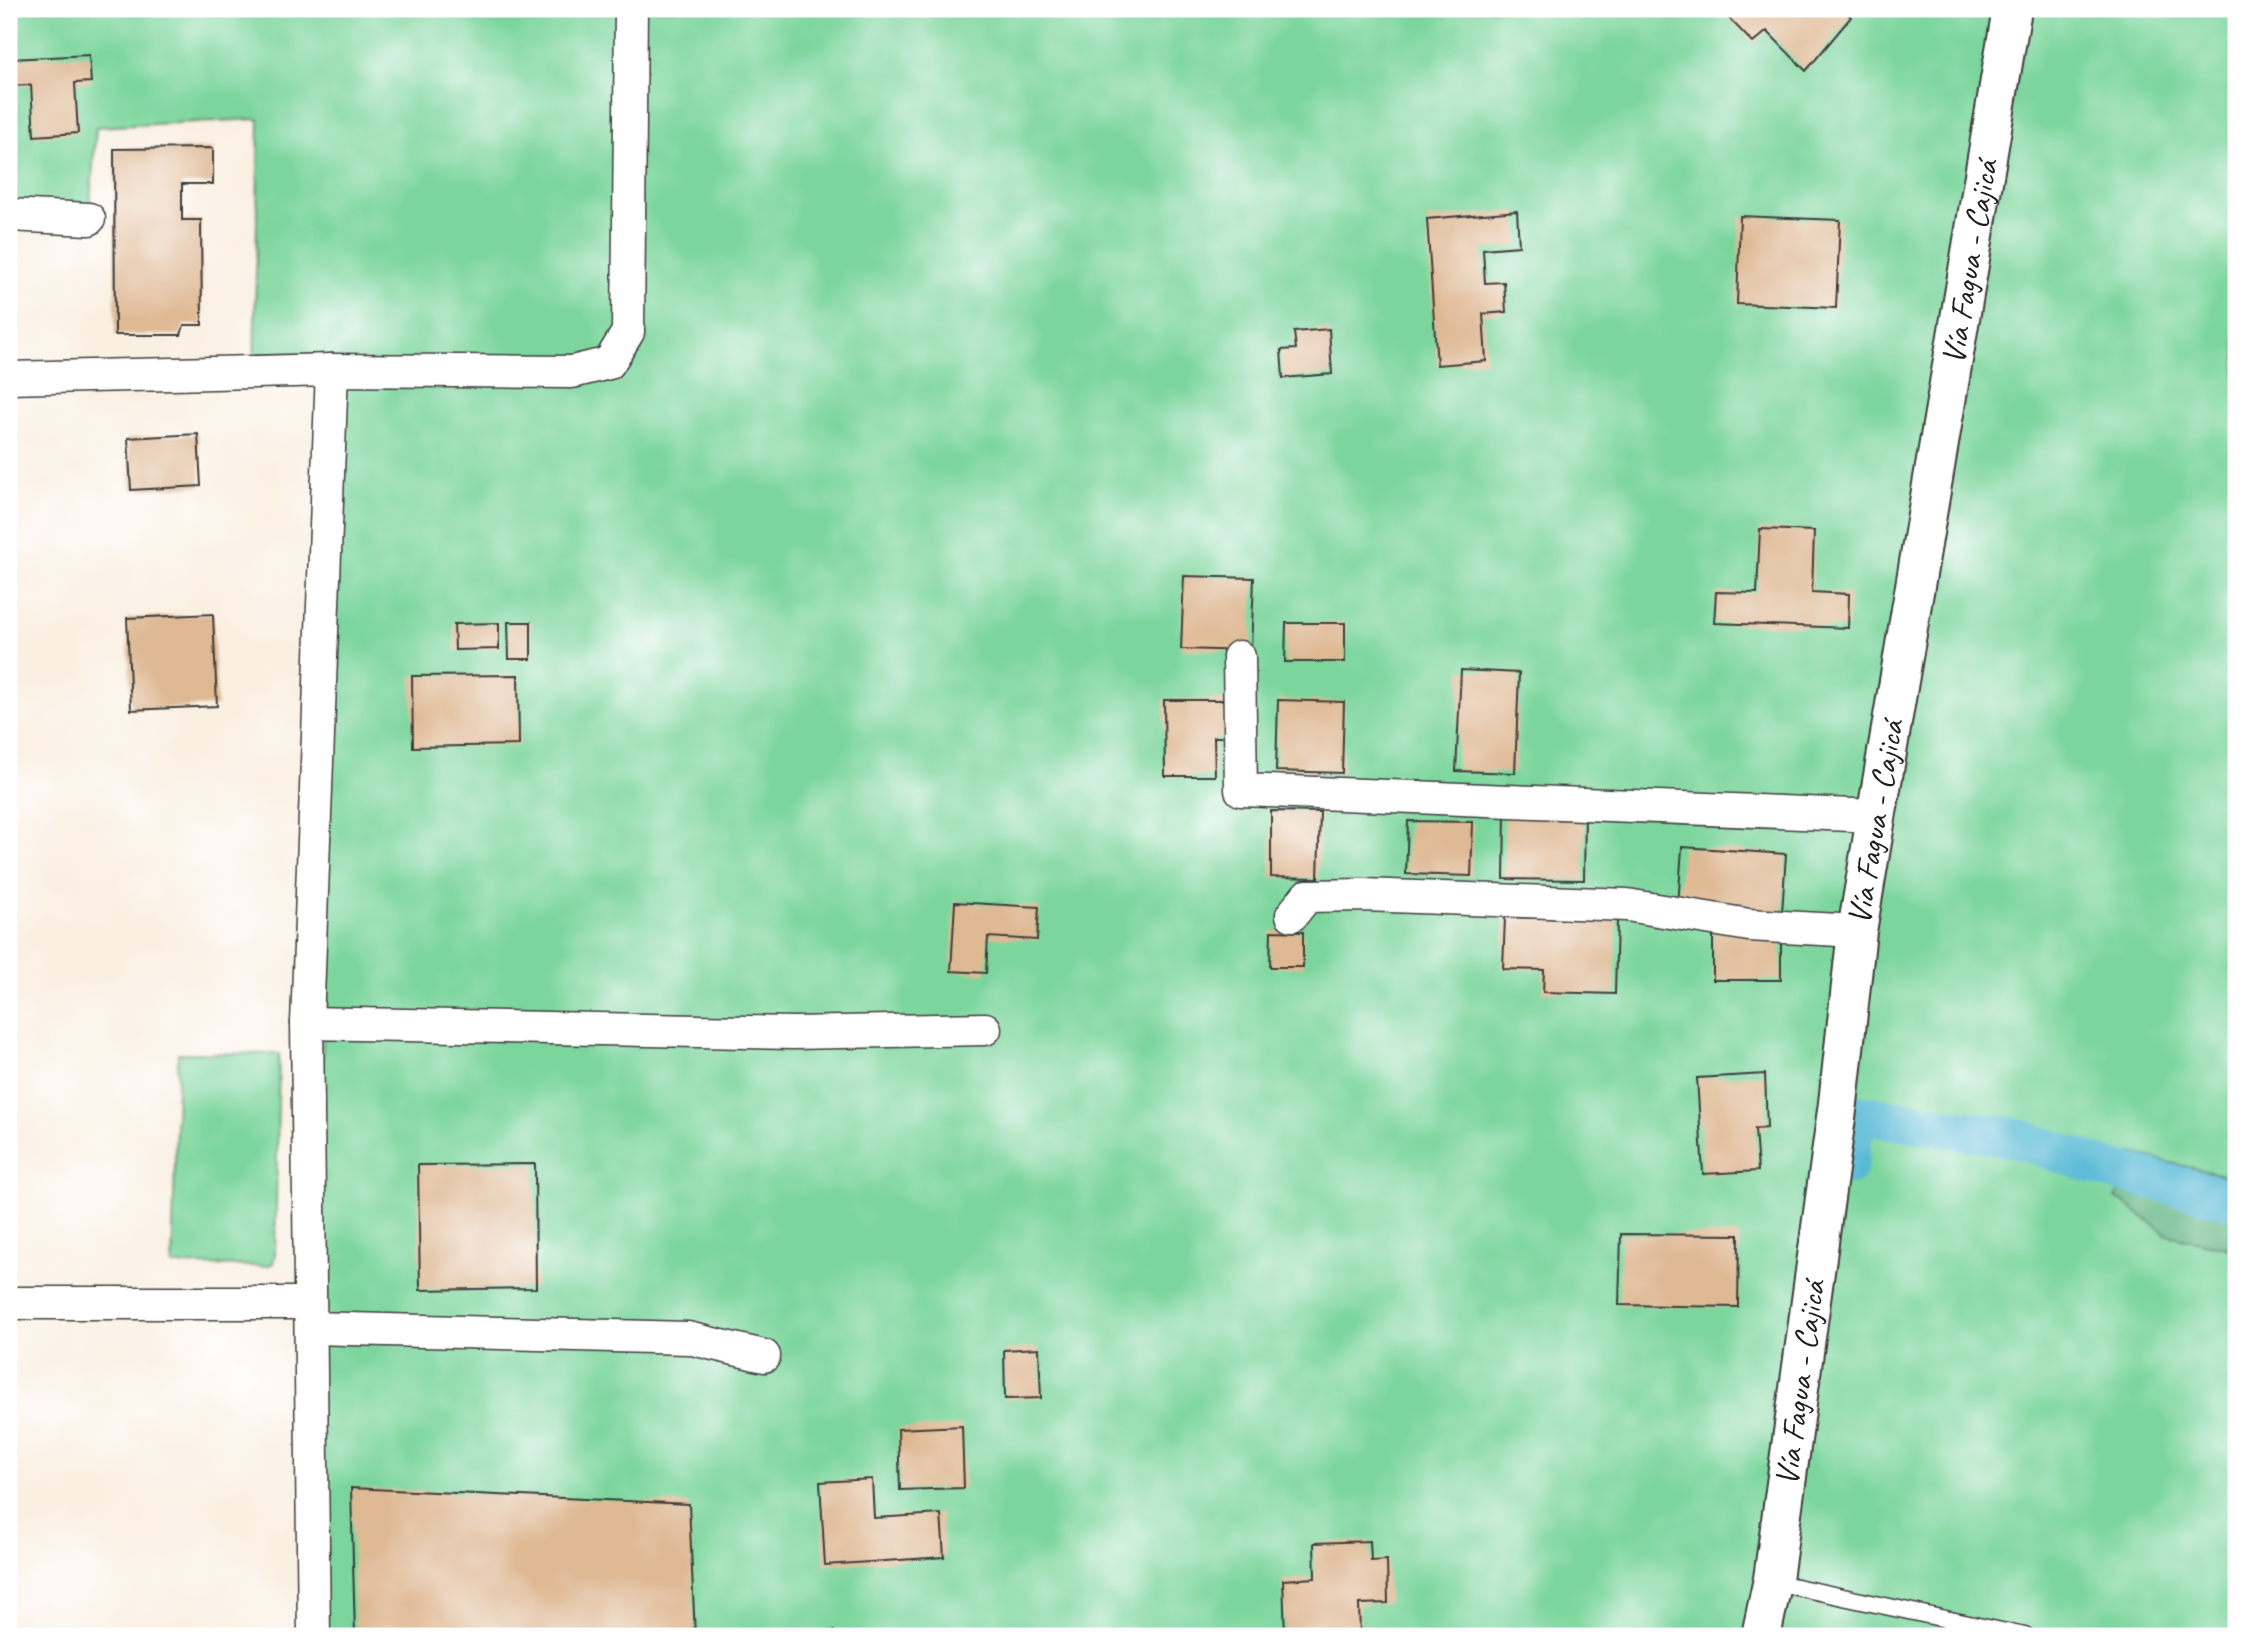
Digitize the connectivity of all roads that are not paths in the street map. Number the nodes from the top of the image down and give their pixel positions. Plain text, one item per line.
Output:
1 (631, 9) edge
2 (2012, 9) edge
3 (9, 215) edge
4 (89, 219) dead end
5 (332, 370) junction
6 (9, 378) edge
7 (1239, 657) dead end
8 (1877, 816) junction
9 (1292, 915) dead end
10 (1857, 931) junction
11 (307, 1023) junction
12 (985, 1028) dead end
13 (9, 1303) edge
14 (310, 1315) junction
15 (764, 1356) dead end
16 (1773, 1579) junction
17 (314, 1636) edge
18 (1761, 1636) edge
19 (2025, 1636) edge

1 - 5 street
2 - 8 street, Vía Fagua - Cajicá
3 - 4 street
5 - 6 street
5 - 11 street
7 - 8 street
8 - 10 street, Vía Fagua - Cajicá
9 - 10 street
10 - 16 street, Vía Fagua - Cajicá
11 - 12 street
11 - 14 street
13 - 14 street
14 - 15 street
14 - 17 street
16 - 18 street, Vía Fagua - Cajicá
16 - 19 lane

